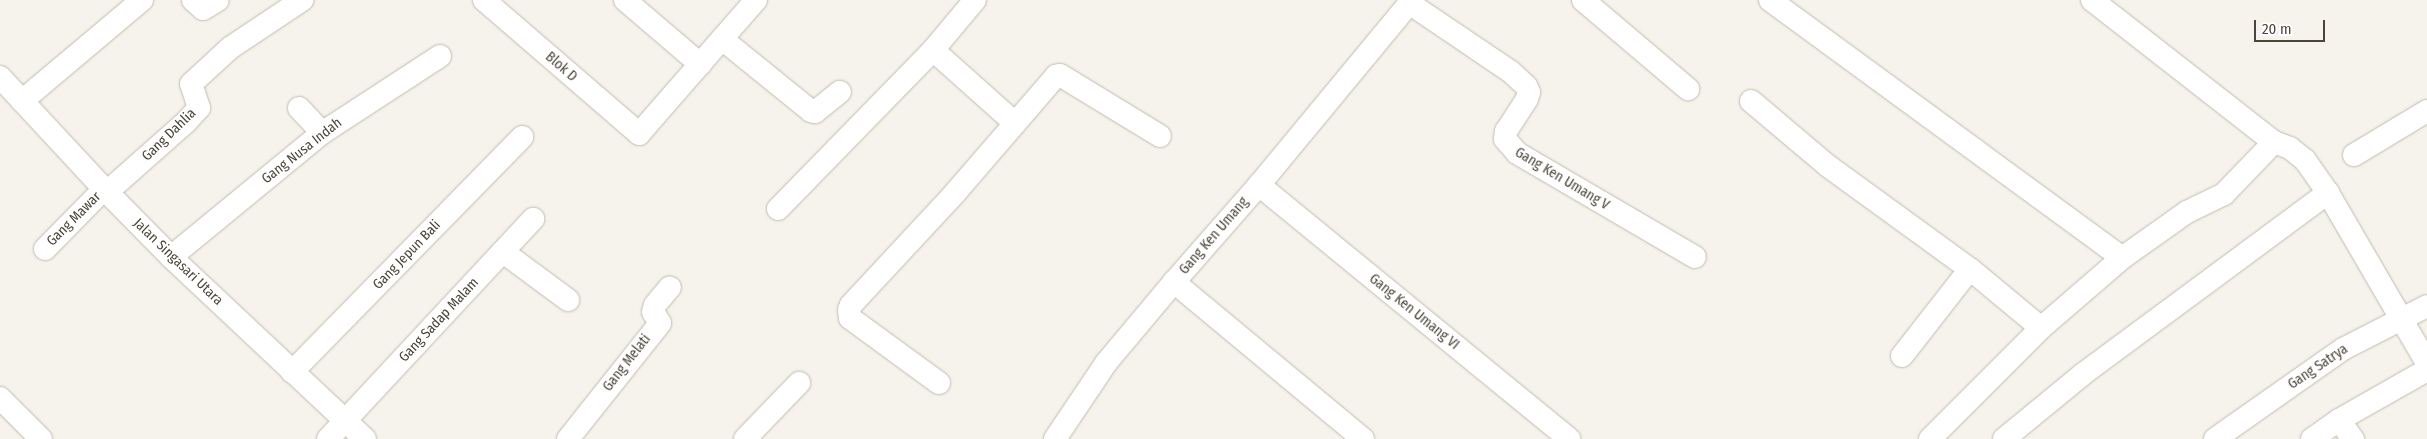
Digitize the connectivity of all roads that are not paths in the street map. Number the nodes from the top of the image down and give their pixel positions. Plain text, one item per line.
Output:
1 (142, 0) edge
2 (193, 0) edge
3 (218, 0) edge
4 (302, 0) edge
5 (484, 0) edge
6 (625, 0) edge
7 (755, 0) edge
8 (975, 0) edge
9 (1583, 0) edge
10 (1770, 0) edge
11 (2092, 0) edge
12 (1410, 2) edge
13 (722, 39) junction
14 (933, 50) junction
15 (440, 56) dead end
16 (700, 64) junction
17 (0, 77) edge
18 (1688, 89) dead end
19 (840, 92) dead end
20 (22, 101) junction
21 (1751, 101) dead end
22 (299, 108) dead end
23 (2427, 111) edge
24 (1015, 123) junction
25 (322, 134) junction
26 (1160, 136) dead end
27 (522, 137) dead end
28 (2274, 142) junction
29 (2354, 155) dead end
30 (1258, 185) junction
31 (105, 191) junction
32 (2328, 193) junction
33 (778, 209) dead end
34 (533, 219) dead end
35 (45, 249) dead end
36 (503, 252) junction
37 (171, 257) junction
38 (1696, 257) dead end
39 (2122, 258) junction
40 (1970, 269) junction
41 (1174, 282) junction
42 (670, 287) dead end
43 (568, 300) dead end
44 (2427, 306) edge
45 (2403, 319) junction
46 (2041, 328) junction
47 (1902, 356) dead end
48 (2427, 363) edge
49 (2427, 370) edge
50 (292, 372) junction
51 (799, 383) dead end
52 (939, 384) dead end
53 (0, 398) edge
54 (2339, 420) junction
55 (345, 421) junction
56 (42, 439) edge
57 (328, 439) edge
58 (365, 439) edge
59 (568, 439) edge
60 (745, 439) edge
61 (1055, 439) edge
62 (1363, 439) edge
63 (1569, 439) edge
64 (1930, 439) edge
65 (2004, 439) edge
66 (2215, 439) edge
67 (2312, 439) edge
68 (2353, 439) edge

1 - 20 street
2 - 3 street
4 - 31 street, Gang Dahlia
5 - 16 street, Blok D
6 - 16 street
7 - 13 street
8 - 14 street
9 - 18 street
10 - 39 street
11 - 28 street
12 - 30 street, Gang Ken Umang
12 - 38 street, Gang Ken Umang V
13 - 16 street
13 - 19 street
14 - 24 street
14 - 33 street
15 - 25 street, Gang Nusa Indah
17 - 20 street, Jalan Singasari Utara
20 - 31 street, Jalan Singasari Utara
21 - 40 street
22 - 25 street
23 - 29 street
24 - 26 street
24 - 52 street
25 - 37 street, Gang Nusa Indah
27 - 50 street, Gang Jepun Bali
28 - 32 street
28 - 39 street
30 - 41 street, Gang Ken Umang
30 - 63 street, Gang Ken Umang VI
31 - 35 street, Gang Mawar
31 - 37 street, Jalan Singasari Utara
32 - 45 street
32 - 65 street
34 - 36 street, Gang Sadap Malam
36 - 43 street
36 - 55 street, Gang Sadap Malam
37 - 50 street, Jalan Singasari Utara
39 - 46 street
40 - 46 street
40 - 47 street
41 - 61 street
41 - 62 street, Gang Ken Umang
42 - 59 street, Gang Melati
44 - 45 street, Gang Satrya
45 - 48 street
45 - 66 street, Gang Satrya
46 - 64 street
49 - 54 street
50 - 55 street, Jalan Singasari Utara
51 - 60 street
53 - 56 street
54 - 67 street
54 - 68 street
55 - 57 street, Gang Sadap Malam
55 - 58 street, Jalan Singasari Utara

